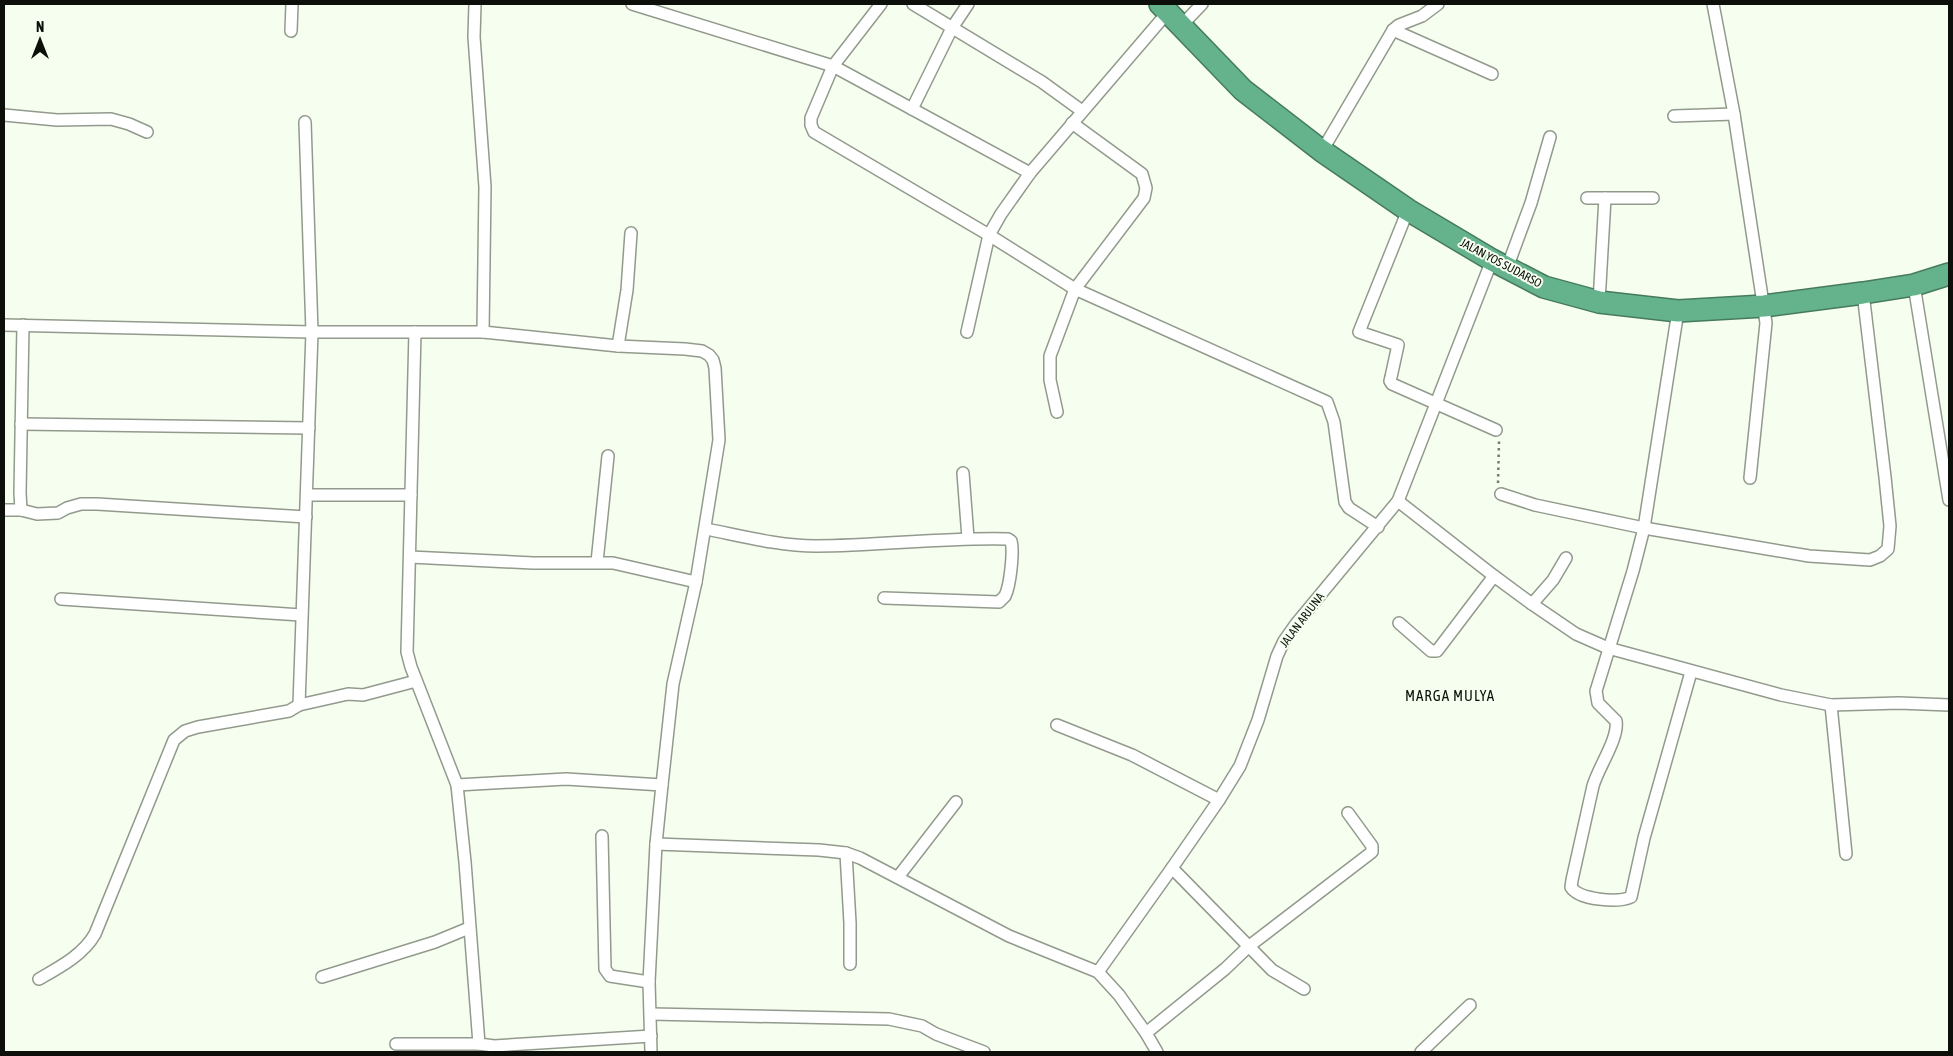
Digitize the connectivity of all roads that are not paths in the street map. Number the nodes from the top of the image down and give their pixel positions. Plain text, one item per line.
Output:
1 (292, 4) edge
2 (475, 4) edge
3 (634, 4) edge
4 (881, 4) edge
5 (913, 4) edge
6 (968, 4) edge
7 (1202, 4) edge
8 (1438, 4) edge
9 (1713, 4) edge
10 (1169, 14) edge
11 (952, 28) junction
12 (1393, 30) junction
13 (291, 31) dead end
14 (833, 66) junction
15 (1492, 74) dead end
16 (912, 109) junction
17 (1082, 111) junction
18 (1734, 114) junction
19 (4, 115) edge
20 (1674, 116) dead end
21 (305, 122) dead end
22 (1072, 123) junction
23 (147, 132) dead end
24 (1550, 137) dead end
25 (1322, 151) junction
26 (1030, 173) junction
27 (1587, 198) dead end
28 (1605, 198) junction
29 (1653, 198) dead end
30 (1408, 210) junction
31 (631, 233) dead end
32 (989, 235) junction
33 (1500, 264) junction
34 (1949, 274) edge
35 (1914, 284) junction
36 (1075, 289) junction
37 (1863, 293) junction
38 (1599, 302) junction
39 (1764, 306) junction
40 (1678, 312) junction
41 (4, 324) edge
42 (23, 325) junction
43 (312, 332) junction
44 (415, 332) junction
45 (483, 332) junction
46 (967, 332) dead end
47 (618, 346) junction
48 (1436, 404) junction
49 (1057, 412) dead end
50 (21, 424) junction
51 (309, 428) junction
52 (1496, 430) road end
53 (608, 456) dead end
54 (963, 472) dead end
55 (1750, 478) dead end
56 (1501, 494) road end
57 (307, 495) junction
58 (411, 495) junction
59 (1398, 500) junction
60 (1949, 500) edge
61 (4, 510) edge
62 (21, 510) junction
63 (306, 517) junction
64 (1378, 527) junction
65 (1644, 528) junction
66 (706, 529) junction
67 (968, 538) junction
68 (410, 557) junction
69 (1566, 558) dead end
70 (597, 562) junction
71 (1494, 576) junction
72 (696, 582) junction
73 (884, 598) dead end
74 (61, 599) dead end
75 (1532, 604) junction
76 (302, 615) junction
77 (1400, 623) dead end
78 (1608, 648) junction
79 (1691, 672) junction
80 (416, 681) junction
81 (300, 705) junction
82 (1831, 705) junction
83 (1949, 705) edge
84 (1057, 725) dead end
85 (457, 785) junction
86 (662, 785) junction
87 (1219, 800) junction
88 (956, 802) dead end
89 (1348, 813) dead end
90 (602, 836) dead end
91 (656, 844) junction
92 (846, 853) junction
93 (1846, 854) dead end
94 (1172, 868) junction
95 (898, 877) junction
96 (469, 928) junction
97 (1248, 947) junction
98 (850, 964) dead end
99 (1098, 972) junction
100 (39, 978) dead end
101 (322, 978) dead end
102 (649, 982) junction
103 (1304, 989) dead end
104 (1470, 1005) dead end
105 (651, 1014) junction
106 (1146, 1033) junction
107 (651, 1036) junction
108 (396, 1044) dead end
109 (479, 1044) junction
110 (651, 1052) edge
111 (984, 1052) edge
112 (1158, 1052) edge
113 (1421, 1052) edge

1 - 13 street
2 - 45 street
3 - 14 street
4 - 14 street
5 - 11 street
6 - 11 street
7 - 10 street
8 - 12 street
9 - 18 street
10 - 17 street
10 - 25 highway, JALAN YOS SUDARSO
11 - 16 street
11 - 17 street
12 - 15 street
12 - 25 street
14 - 16 street
14 - 32 street
16 - 26 street
17 - 22 street
18 - 20 street
18 - 39 street
19 - 23 street
21 - 43 street
22 - 26 street
22 - 36 street
24 - 33 street, JALAN ARJUNA
25 - 30 highway, JALAN YOS SUDARSO
26 - 32 street
27 - 28 street
28 - 29 street
28 - 38 street
30 - 33 highway, JALAN YOS SUDARSO
30 - 48 street
31 - 47 street
32 - 36 street
32 - 46 street
33 - 38 highway, JALAN YOS SUDARSO
33 - 48 street, JALAN ARJUNA
34 - 35 highway, JALAN YOS SUDARSO
35 - 37 highway, JALAN YOS SUDARSO
35 - 60 street
36 - 49 street
36 - 64 street
37 - 39 highway, JALAN YOS SUDARSO
37 - 65 street
38 - 40 highway, JALAN YOS SUDARSO
39 - 40 highway, JALAN YOS SUDARSO
39 - 55 street
40 - 65 street
41 - 42 street
42 - 43 street
42 - 50 street
43 - 44 street
43 - 51 street
44 - 45 street
44 - 58 street
45 - 47 street
47 - 66 street
48 - 52 street
48 - 59 street, JALAN ARJUNA
50 - 51 street
50 - 62 street
51 - 57 street
53 - 70 street
54 - 67 street
56 - 65 street
57 - 58 street
57 - 63 street
58 - 68 street
59 - 64 street, JALAN ARJUNA
59 - 71 street
61 - 62 street
62 - 63 street
63 - 76 street
64 - 87 street, JALAN ARJUNA
65 - 78 street
66 - 67 street
66 - 72 street
67 - 73 street
68 - 70 street
68 - 80 street
69 - 75 street
70 - 72 street
71 - 75 street
71 - 77 street
72 - 86 street
74 - 76 street
75 - 78 street
76 - 81 street
78 - 79 street
78 - 79 street
79 - 82 street
80 - 81 street
80 - 85 street
81 - 100 street
82 - 83 street
82 - 93 street
84 - 87 street
85 - 86 street
85 - 96 street
86 - 91 street
87 - 94 street, JALAN ARJUNA
88 - 95 street
89 - 97 street
90 - 102 street
91 - 92 street
91 - 102 street
92 - 95 street
92 - 98 street
94 - 97 street
94 - 99 street, JALAN ARJUNA
95 - 99 street
96 - 101 street
96 - 109 street
97 - 103 street
97 - 106 street
99 - 106 street
102 - 105 street
104 - 113 street
105 - 107 street
105 - 111 street
106 - 112 street
107 - 109 street
107 - 110 street
108 - 109 street

